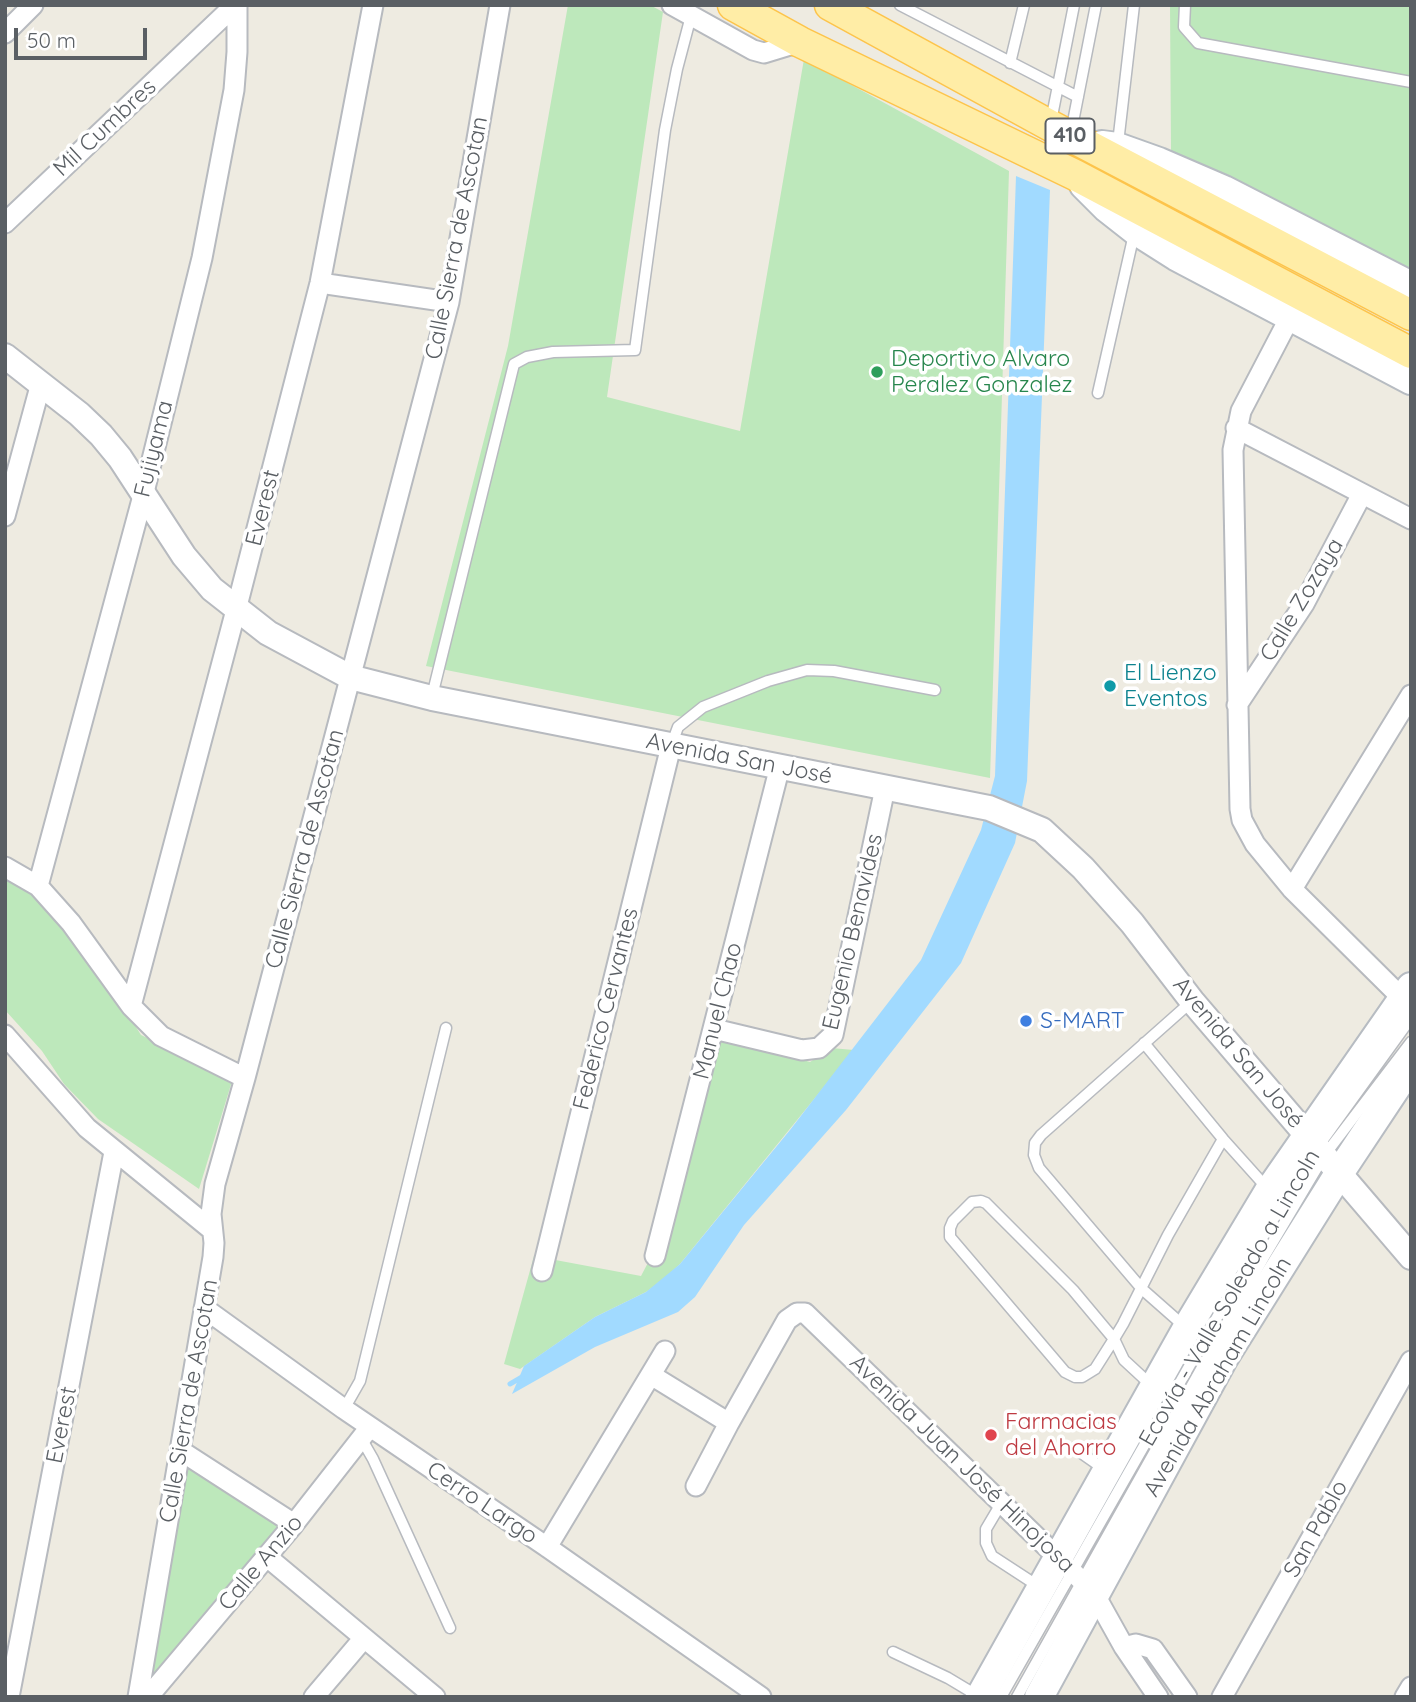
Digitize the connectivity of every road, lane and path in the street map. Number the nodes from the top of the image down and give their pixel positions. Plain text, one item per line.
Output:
1 (33, 5) edge
2 (236, 5) edge
3 (373, 5) edge
4 (500, 5) edge
5 (673, 5) edge
6 (733, 5) edge
7 (900, 5) edge
8 (1024, 5) edge
9 (1074, 5) edge
10 (1096, 5) edge
11 (1134, 5) edge
12 (1185, 5) edge
13 (845, 11) edge
14 (691, 16) junction
15 (5, 33) edge
16 (800, 42) junction
17 (1010, 63) junction
18 (1411, 82) edge
19 (1058, 88) junction
20 (1077, 97) junction
21 (1068, 134) junction
22 (1117, 147) junction
23 (1075, 175) junction
24 (5, 223) edge
25 (1135, 230) junction
26 (320, 283) junction
27 (1411, 286) edge
28 (449, 302) junction
29 (1295, 306) junction
30 (1411, 315) edge
31 (1411, 353) edge
32 (5, 356) edge
33 (1411, 380) edge
34 (41, 383) junction
35 (1098, 393) dead end
36 (1236, 428) junction
37 (144, 492) junction
38 (1363, 494) junction
39 (5, 516) edge
40 (1411, 519) edge
41 (236, 610) junction
42 (350, 677) junction
43 (935, 690) dead end
44 (1411, 695) edge
45 (432, 698) junction
46 (1237, 705) junction
47 (671, 746) junction
48 (780, 766) junction
49 (885, 788) junction
50 (5, 867) edge
51 (38, 886) junction
52 (1292, 889) junction
53 (1192, 1001) junction
54 (1408, 1001) edge
55 (131, 1006) junction
56 (446, 1028) dead end
57 (714, 1029) junction
58 (5, 1035) edge
59 (1411, 1042) edge
60 (1144, 1043) junction
61 (1411, 1065) edge
62 (245, 1078) junction
63 (1223, 1139) junction
64 (114, 1152) junction
65 (1322, 1153) junction
66 (1269, 1191) junction
67 (212, 1230) junction
68 (655, 1256) dead end
69 (1411, 1257) edge
70 (541, 1271) dead end
71 (1142, 1289) junction
72 (204, 1308) junction
73 (1187, 1329) junction
74 (1114, 1339) junction
75 (665, 1351) dead end
76 (1411, 1361) edge
77 (651, 1375) junction
78 (1153, 1387) junction
79 (344, 1409) junction
80 (729, 1423) junction
81 (366, 1433) junction
82 (1074, 1448) dead end
83 (181, 1451) junction
84 (1107, 1471) junction
85 (695, 1486) dead end
86 (1002, 1502) junction
87 (294, 1524) junction
88 (547, 1547) junction
89 (266, 1556) junction
90 (1077, 1576) junction
91 (1042, 1588) junction
92 (450, 1628) dead end
93 (364, 1638) junction
94 (1124, 1647) junction
95 (893, 1652) dead end
96 (1142, 1674) junction
97 (1411, 1687) edge
98 (9, 1697) edge
99 (138, 1697) edge
100 (148, 1697) edge
101 (314, 1697) edge
102 (435, 1697) edge
103 (761, 1697) edge
104 (979, 1697) edge
105 (1001, 1697) edge
106 (1017, 1697) edge
107 (1039, 1697) edge
108 (1143, 1697) edge
109 (1158, 1697) edge
110 (1187, 1697) edge
111 (1222, 1697) edge
112 (1405, 1697) edge

1 - 15 street
2 - 24 street, Mil Cumbres
2 - 37 street, Fujiyama
3 - 26 street, Everest
4 - 28 street, Calle Sierra de Ascotan
5 - 14 street
6 - 16 main road, 410
7 - 17 lane
8 - 17 lane
9 - 19 lane
10 - 20 lane
11 - 22 lane
12 - 18 lane
13 - 21 main road, 410
14 - 16 street
14 - 45 lane
16 - 23 main road, 410
17 - 19 lane
19 - 20 lane
19 - 21 lane
20 - 21 lane
21 - 22 main road
21 - 30 main road, 410
22 - 27 main road
23 - 25 main road
23 - 29 main road, 410
25 - 29 main road
25 - 35 lane
26 - 28 street
26 - 41 street, Everest
28 - 42 street, Calle Sierra de Ascotan
29 - 31 main road, 410
29 - 33 main road
29 - 36 street
32 - 34 street, Avenida San José
34 - 37 street, Avenida San José
34 - 39 street
36 - 38 street
36 - 46 street
37 - 41 street, Avenida San José
37 - 51 street, Fujiyama
38 - 40 street
38 - 46 street, Calle Zozaya
41 - 42 street, Avenida San José
41 - 55 street, Everest
42 - 45 street, Avenida San José
42 - 62 street, Calle Sierra de Ascotan
43 - 47 lane
44 - 52 street
45 - 47 street, Avenida San José
46 - 52 street
47 - 48 street, Avenida San José
47 - 70 street, Federico Cervantes
48 - 49 street, Avenida San José
48 - 57 street, Manuel Chao
49 - 53 street, Avenida San José
49 - 57 street, Eugenio Benavides
50 - 51 street
51 - 55 street
52 - 54 street
53 - 60 lane
53 - 65 street, Avenida San José
54 - 65 main road
55 - 62 street
56 - 79 lane
57 - 68 street, Manuel Chao
58 - 64 street
59 - 65 lane
60 - 63 lane
60 - 71 lane
61 - 65 main road, Avenida Abraham Lincoln
62 - 67 street, Calle Sierra de Ascotan
63 - 66 lane
63 - 71 lane
64 - 67 street
64 - 98 street, Everest
65 - 66 main road
65 - 69 street, Avenida San José
65 - 90 main road, Avenida Abraham Lincoln
66 - 73 main road
67 - 72 street, Calle Sierra de Ascotan
71 - 73 lane
71 - 74 lane
72 - 79 street, Cerro Largo
72 - 83 street, Calle Sierra de Ascotan
73 - 78 main road
74 - 74 lane
74 - 78 lane
75 - 77 street
76 - 111 street, San Pablo
77 - 80 street
77 - 88 street
78 - 84 main road
79 - 81 street, Cerro Largo
80 - 85 street
80 - 86 street, Avenida Juan José Hinojosa
81 - 87 street, Calle Anzio
81 - 88 street, Cerro Largo
81 - 92 lane
82 - 84 lane
83 - 87 street
83 - 99 street, Calle Sierra de Ascotan
84 - 90 main road
86 - 90 street, Avenida Juan José Hinojosa
86 - 91 lane
87 - 89 street, Calle Anzio
88 - 103 street, Cerro Largo
89 - 93 street
89 - 100 street, Calle Anzio
90 - 91 main road
90 - 94 street, Avenida Juan José Hinojosa
90 - 105 lane
90 - 106 lane
90 - 107 main road, Avenida Abraham Lincoln
91 - 104 main road
93 - 101 street
93 - 102 street
94 - 96 street, Avenida Juan José Hinojosa
94 - 110 street
95 - 104 lane
96 - 108 street
96 - 109 street, Avenida Juan José Hinojosa
97 - 112 street

